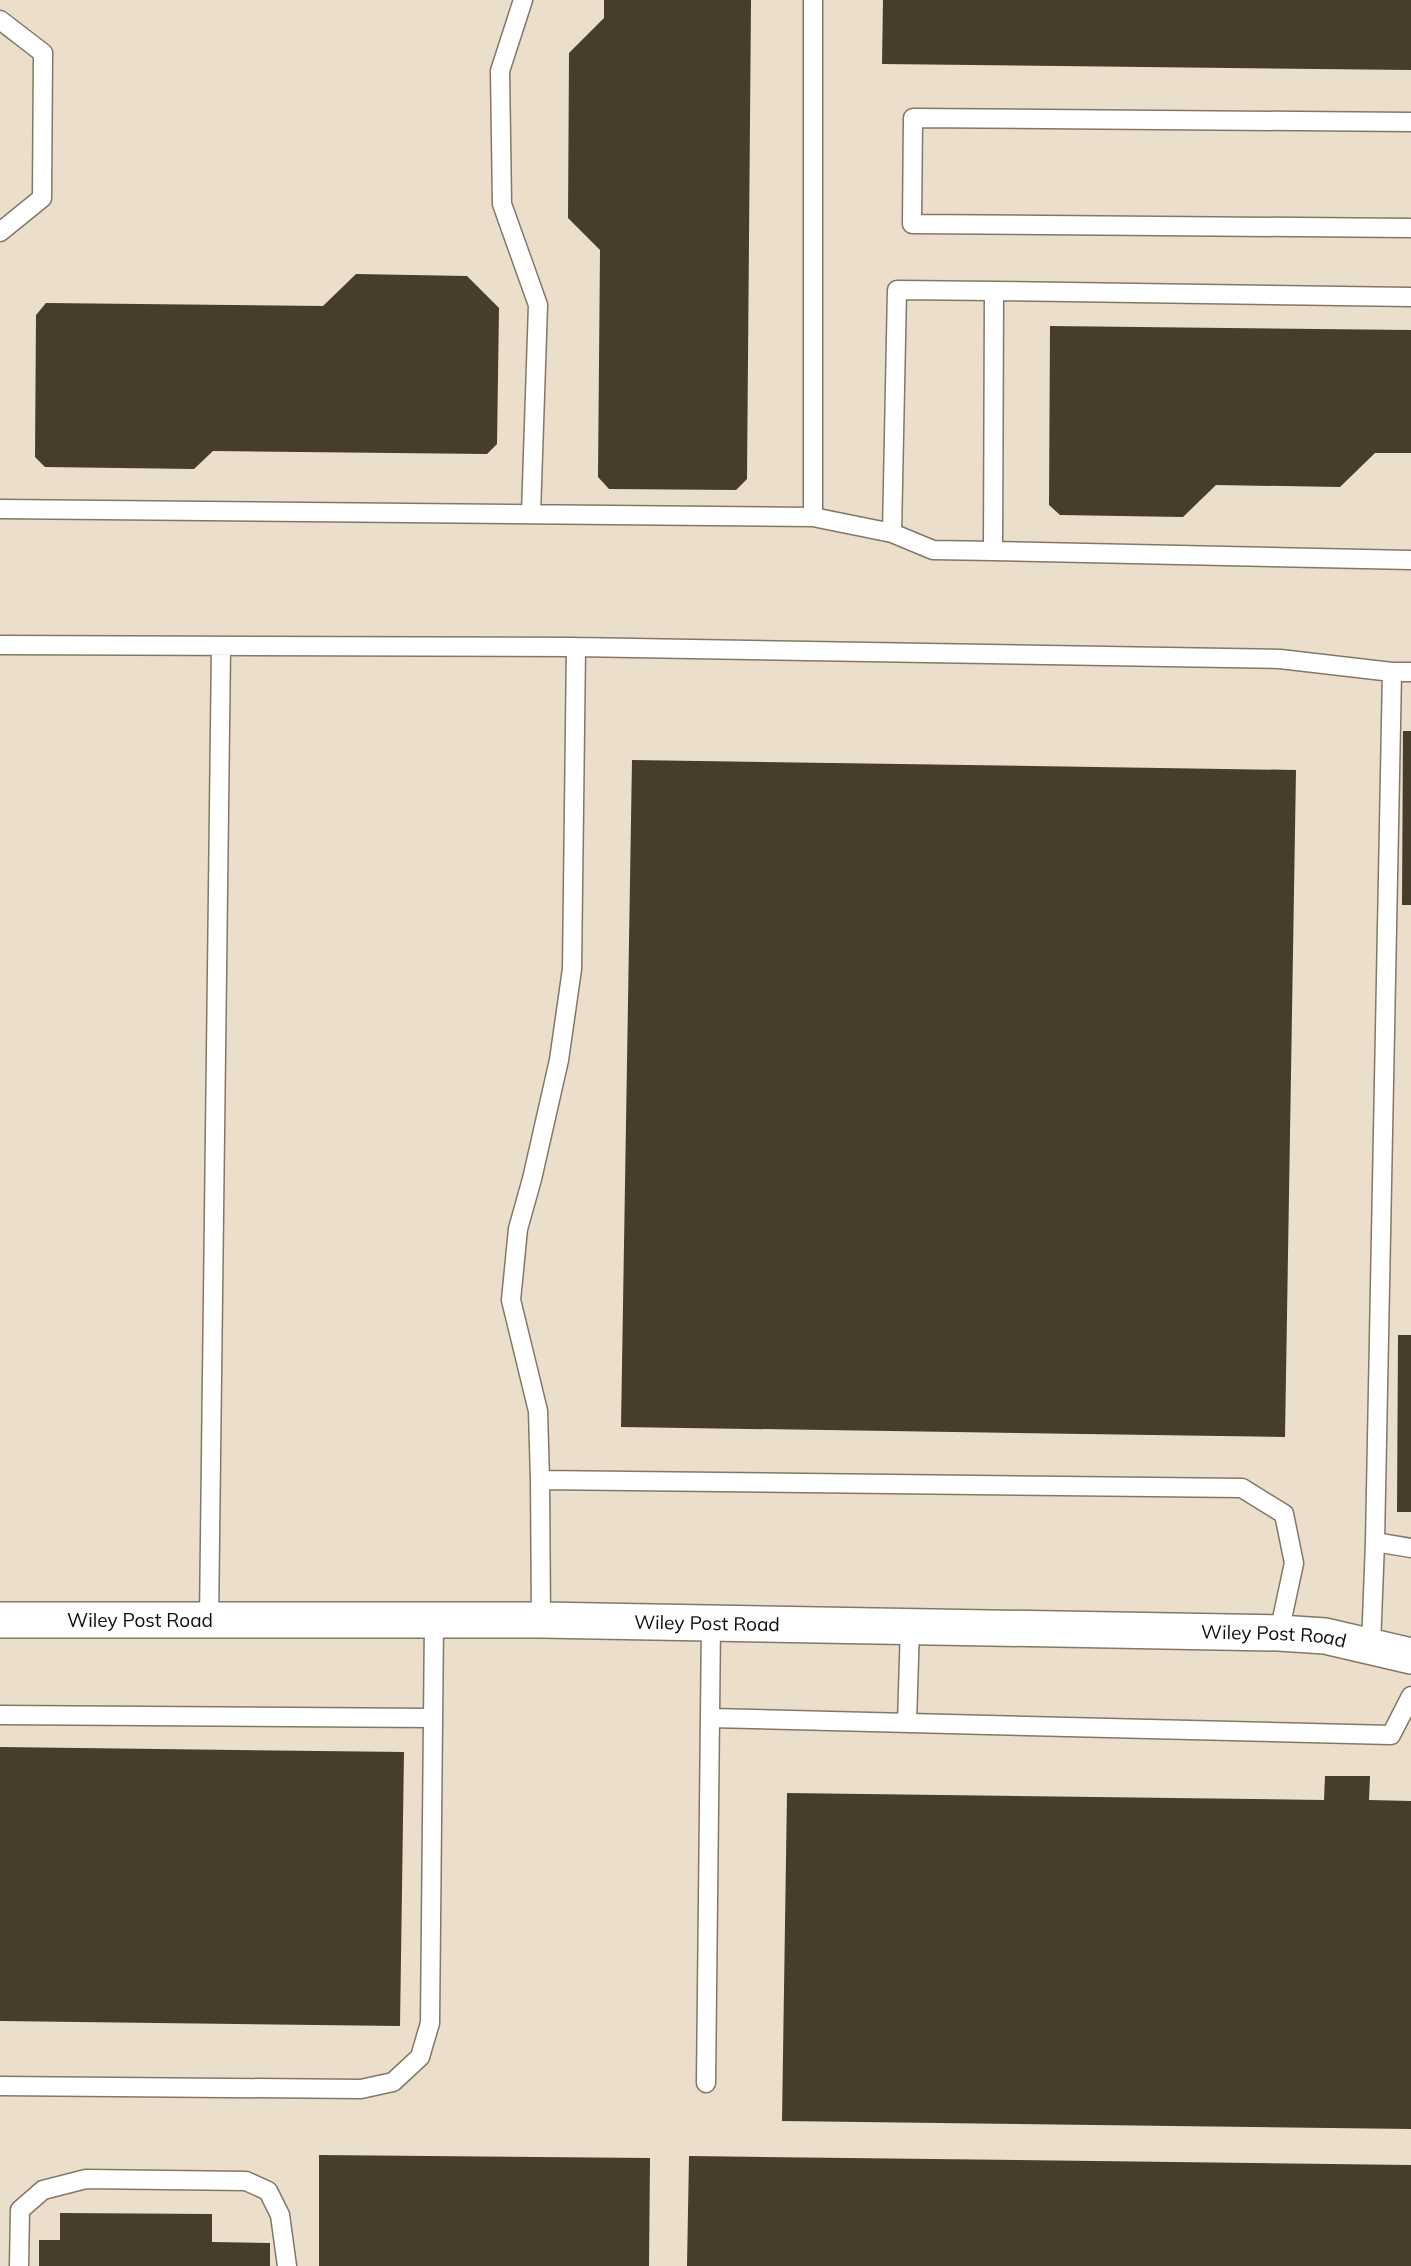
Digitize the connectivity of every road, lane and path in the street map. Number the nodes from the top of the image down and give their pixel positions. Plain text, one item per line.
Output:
1 (523, 0) edge
2 (813, 0) edge
3 (0, 20) edge
4 (1411, 121) edge
5 (1411, 228) edge
6 (0, 232) edge
7 (994, 291) junction
8 (1411, 297) edge
9 (0, 509) edge
10 (531, 514) junction
11 (813, 517) junction
12 (892, 533) junction
13 (993, 551) junction
14 (1411, 560) edge
15 (0, 645) edge
16 (221, 646) junction
17 (576, 647) junction
18 (1392, 672) junction
19 (1411, 672) edge
20 (540, 1480) junction
21 (1375, 1542) junction
22 (1411, 1548) edge
23 (0, 1619) edge
24 (209, 1620) junction
25 (541, 1620) junction
26 (433, 1621) junction
27 (711, 1623) junction
28 (910, 1626) junction
29 (1279, 1633) junction
30 (1371, 1646) junction
31 (1411, 1656) edge
32 (1411, 1696) edge
33 (0, 1715) edge
34 (433, 1718) junction
35 (710, 1718) junction
36 (907, 1723) junction
37 (706, 2083) dead end
38 (0, 2085) edge
39 (19, 2266) edge
40 (287, 2266) edge

1 - 10 lane
2 - 11 lane
3 - 6 lane
4 - 5 lane
7 - 8 lane
7 - 12 lane
7 - 13 lane
9 - 10 lane
10 - 11 lane
11 - 12 lane
12 - 13 lane
13 - 14 lane
15 - 16 lane
16 - 17 lane
16 - 24 lane
17 - 18 lane
17 - 20 lane
18 - 19 lane
18 - 21 lane
20 - 25 lane
20 - 29 lane
21 - 22 lane
21 - 30 lane
23 - 24 street, Wiley Post Road
24 - 26 street, Wiley Post Road
25 - 26 street, Wiley Post Road
25 - 27 street, Wiley Post Road
26 - 34 lane
27 - 28 street, Wiley Post Road
27 - 35 lane
28 - 29 street, Wiley Post Road
28 - 36 lane
29 - 30 street, Wiley Post Road
30 - 31 street, Wiley Post Road
32 - 36 lane
33 - 34 lane
34 - 38 lane
35 - 36 lane
35 - 37 lane
39 - 40 lane

